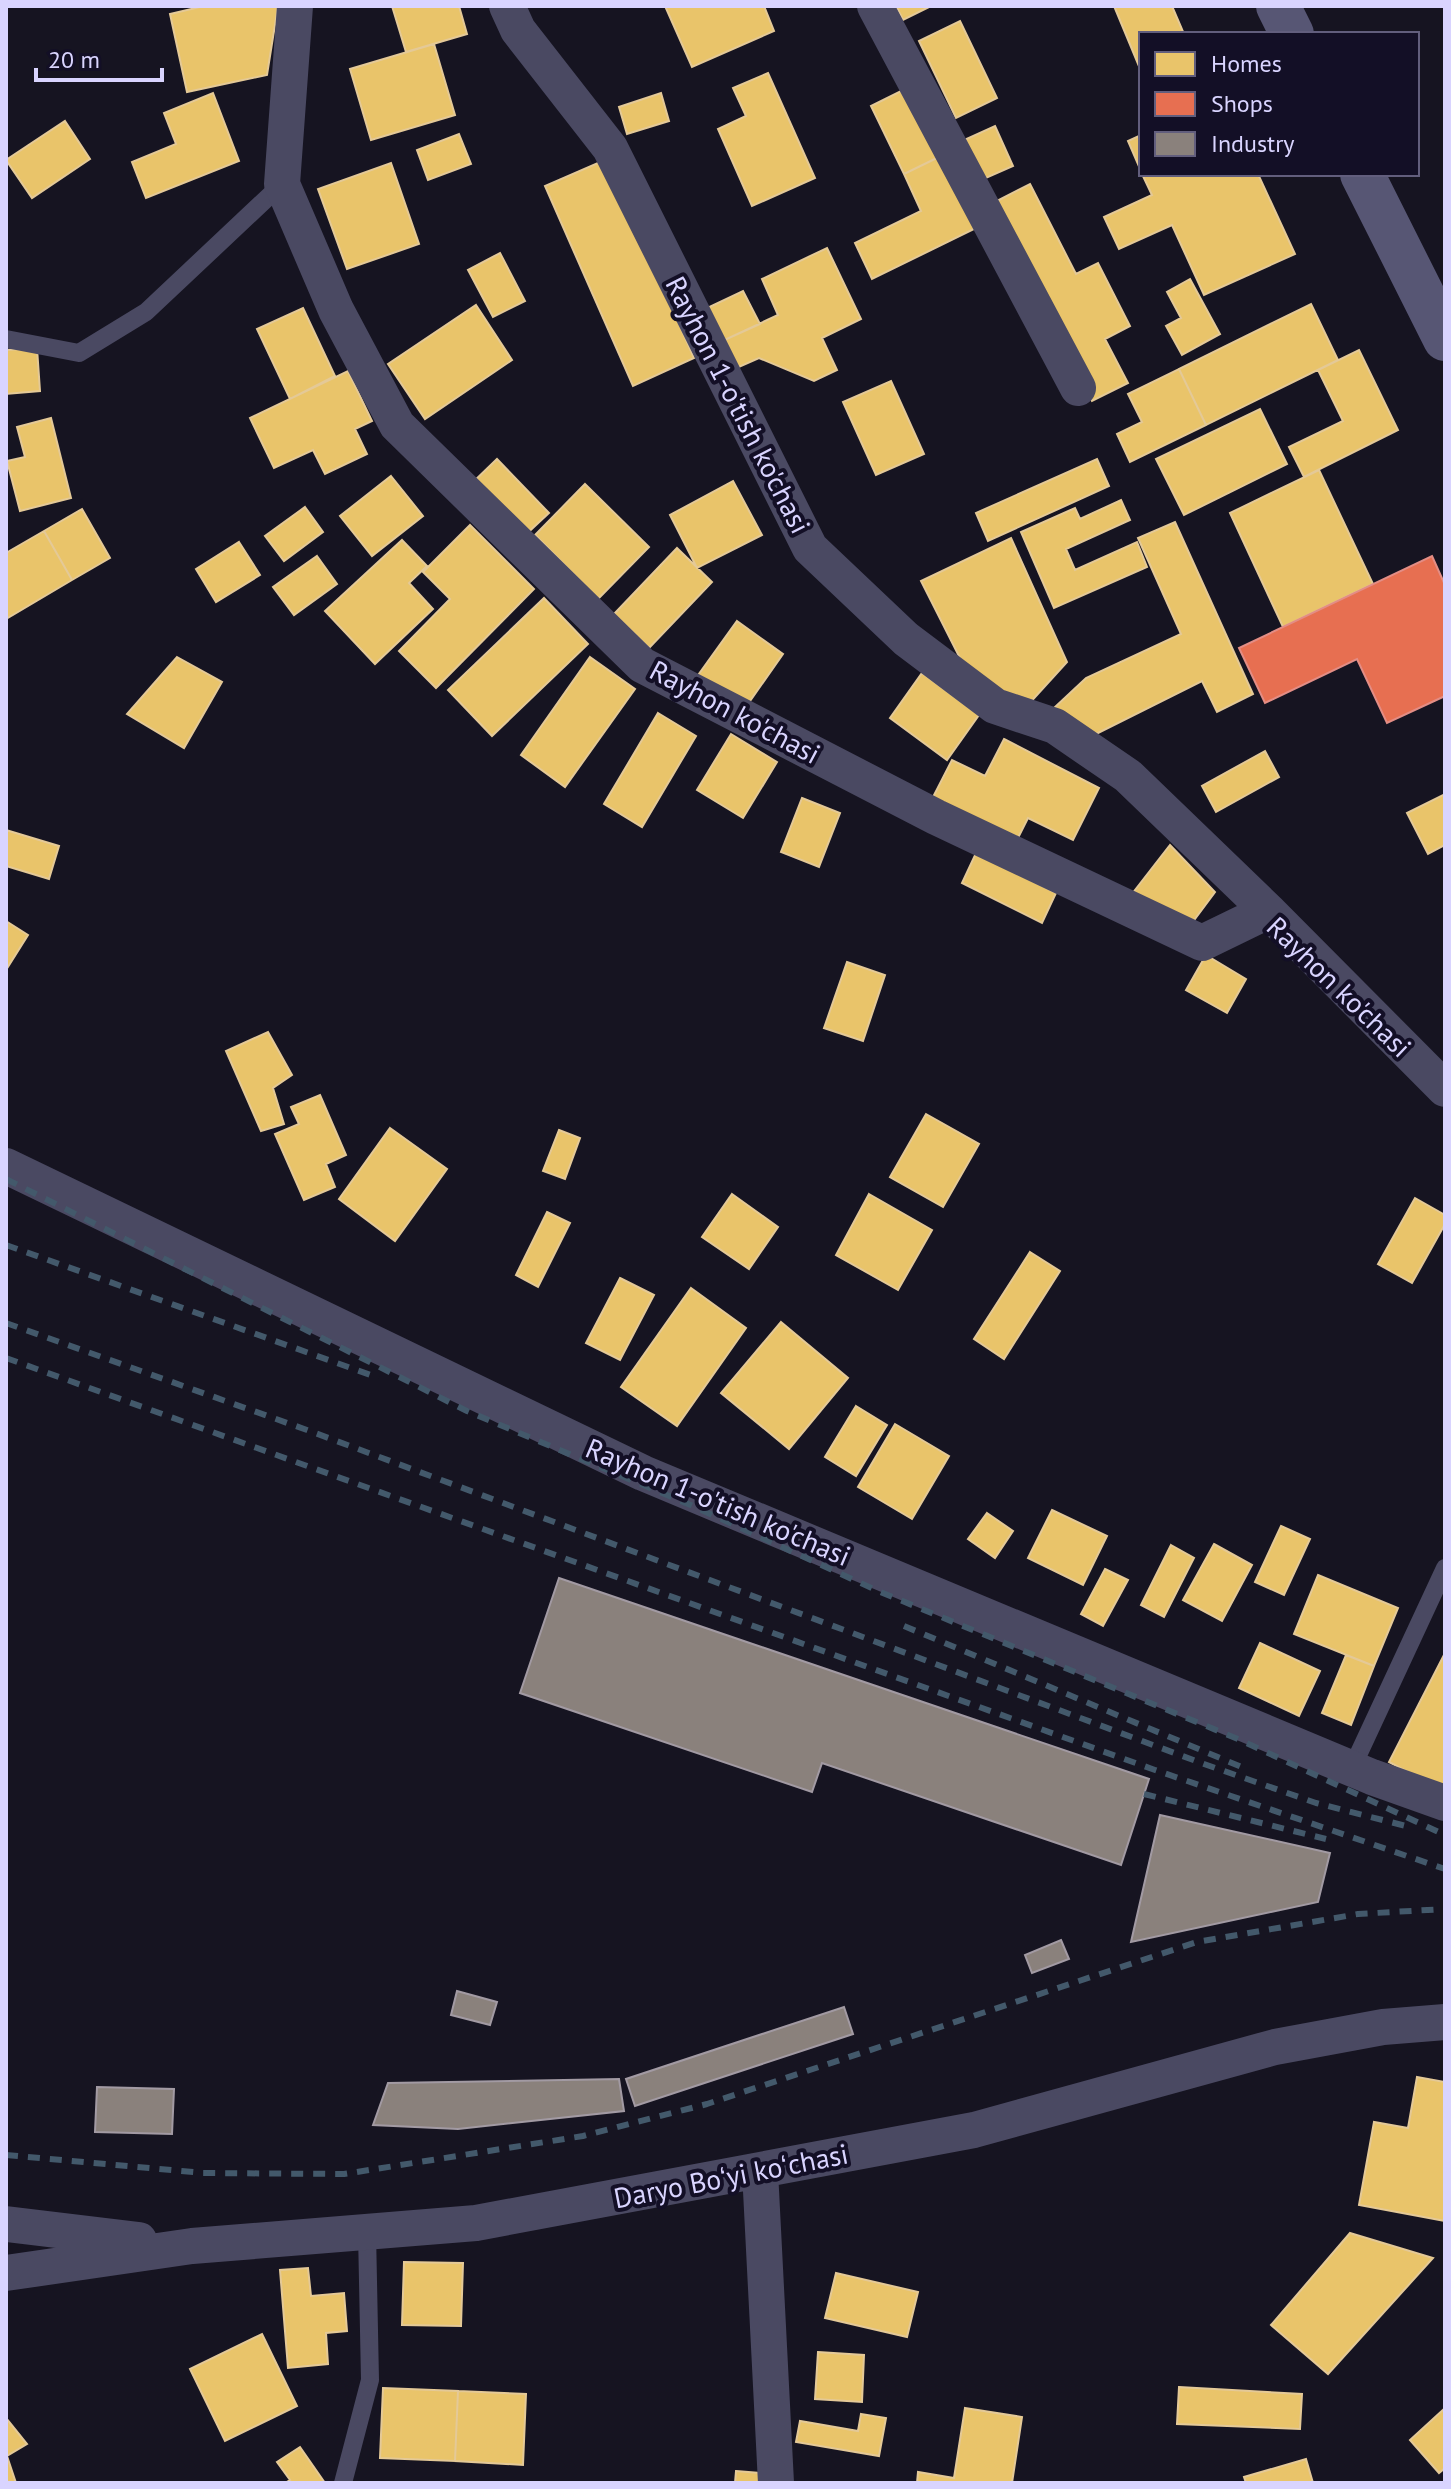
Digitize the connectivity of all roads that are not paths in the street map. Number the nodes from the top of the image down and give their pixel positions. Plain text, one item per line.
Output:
1 (295, 6) edge
2 (507, 6) edge
3 (875, 6) edge
4 (1278, 6) edge
5 (1291, 32) edge
6 (1363, 176) edge
7 (282, 184) junction
8 (6, 339) edge
9 (1445, 339) edge
10 (1078, 388) dead end
11 (1268, 911) junction
12 (1445, 1089) edge
13 (6, 1166) edge
14 (1445, 1568) edge
15 (1352, 1768) junction
16 (1445, 1803) edge
17 (1445, 2022) edge
18 (760, 2171) junction
19 (6, 2224) edge
20 (367, 2232) junction
21 (192, 2246) junction
22 (6, 2273) edge
23 (343, 2483) edge
24 (776, 2483) edge

1 - 7 street, Rayhon ko'chasi
2 - 11 street, Rayhon 1-o'tish ko'chasi
3 - 10 street
4 - 5 street
6 - 9 street
7 - 8 lane
7 - 11 street, Rayhon ko'chasi
11 - 12 street, Rayhon ko'chasi
13 - 15 street, Rayhon 1-o'tish ko'chasi
14 - 15 lane
15 - 16 street, Rayhon 1-o'tish ko'chasi
17 - 18 street, Daryo Boʻyi koʻchasi
18 - 20 street, Daryo Boʻyi koʻchasi
18 - 24 street
19 - 21 street
20 - 21 street, Daryo Boʻyi koʻchasi
20 - 23 lane
21 - 22 street, Daryo Boʻyi koʻchasi

